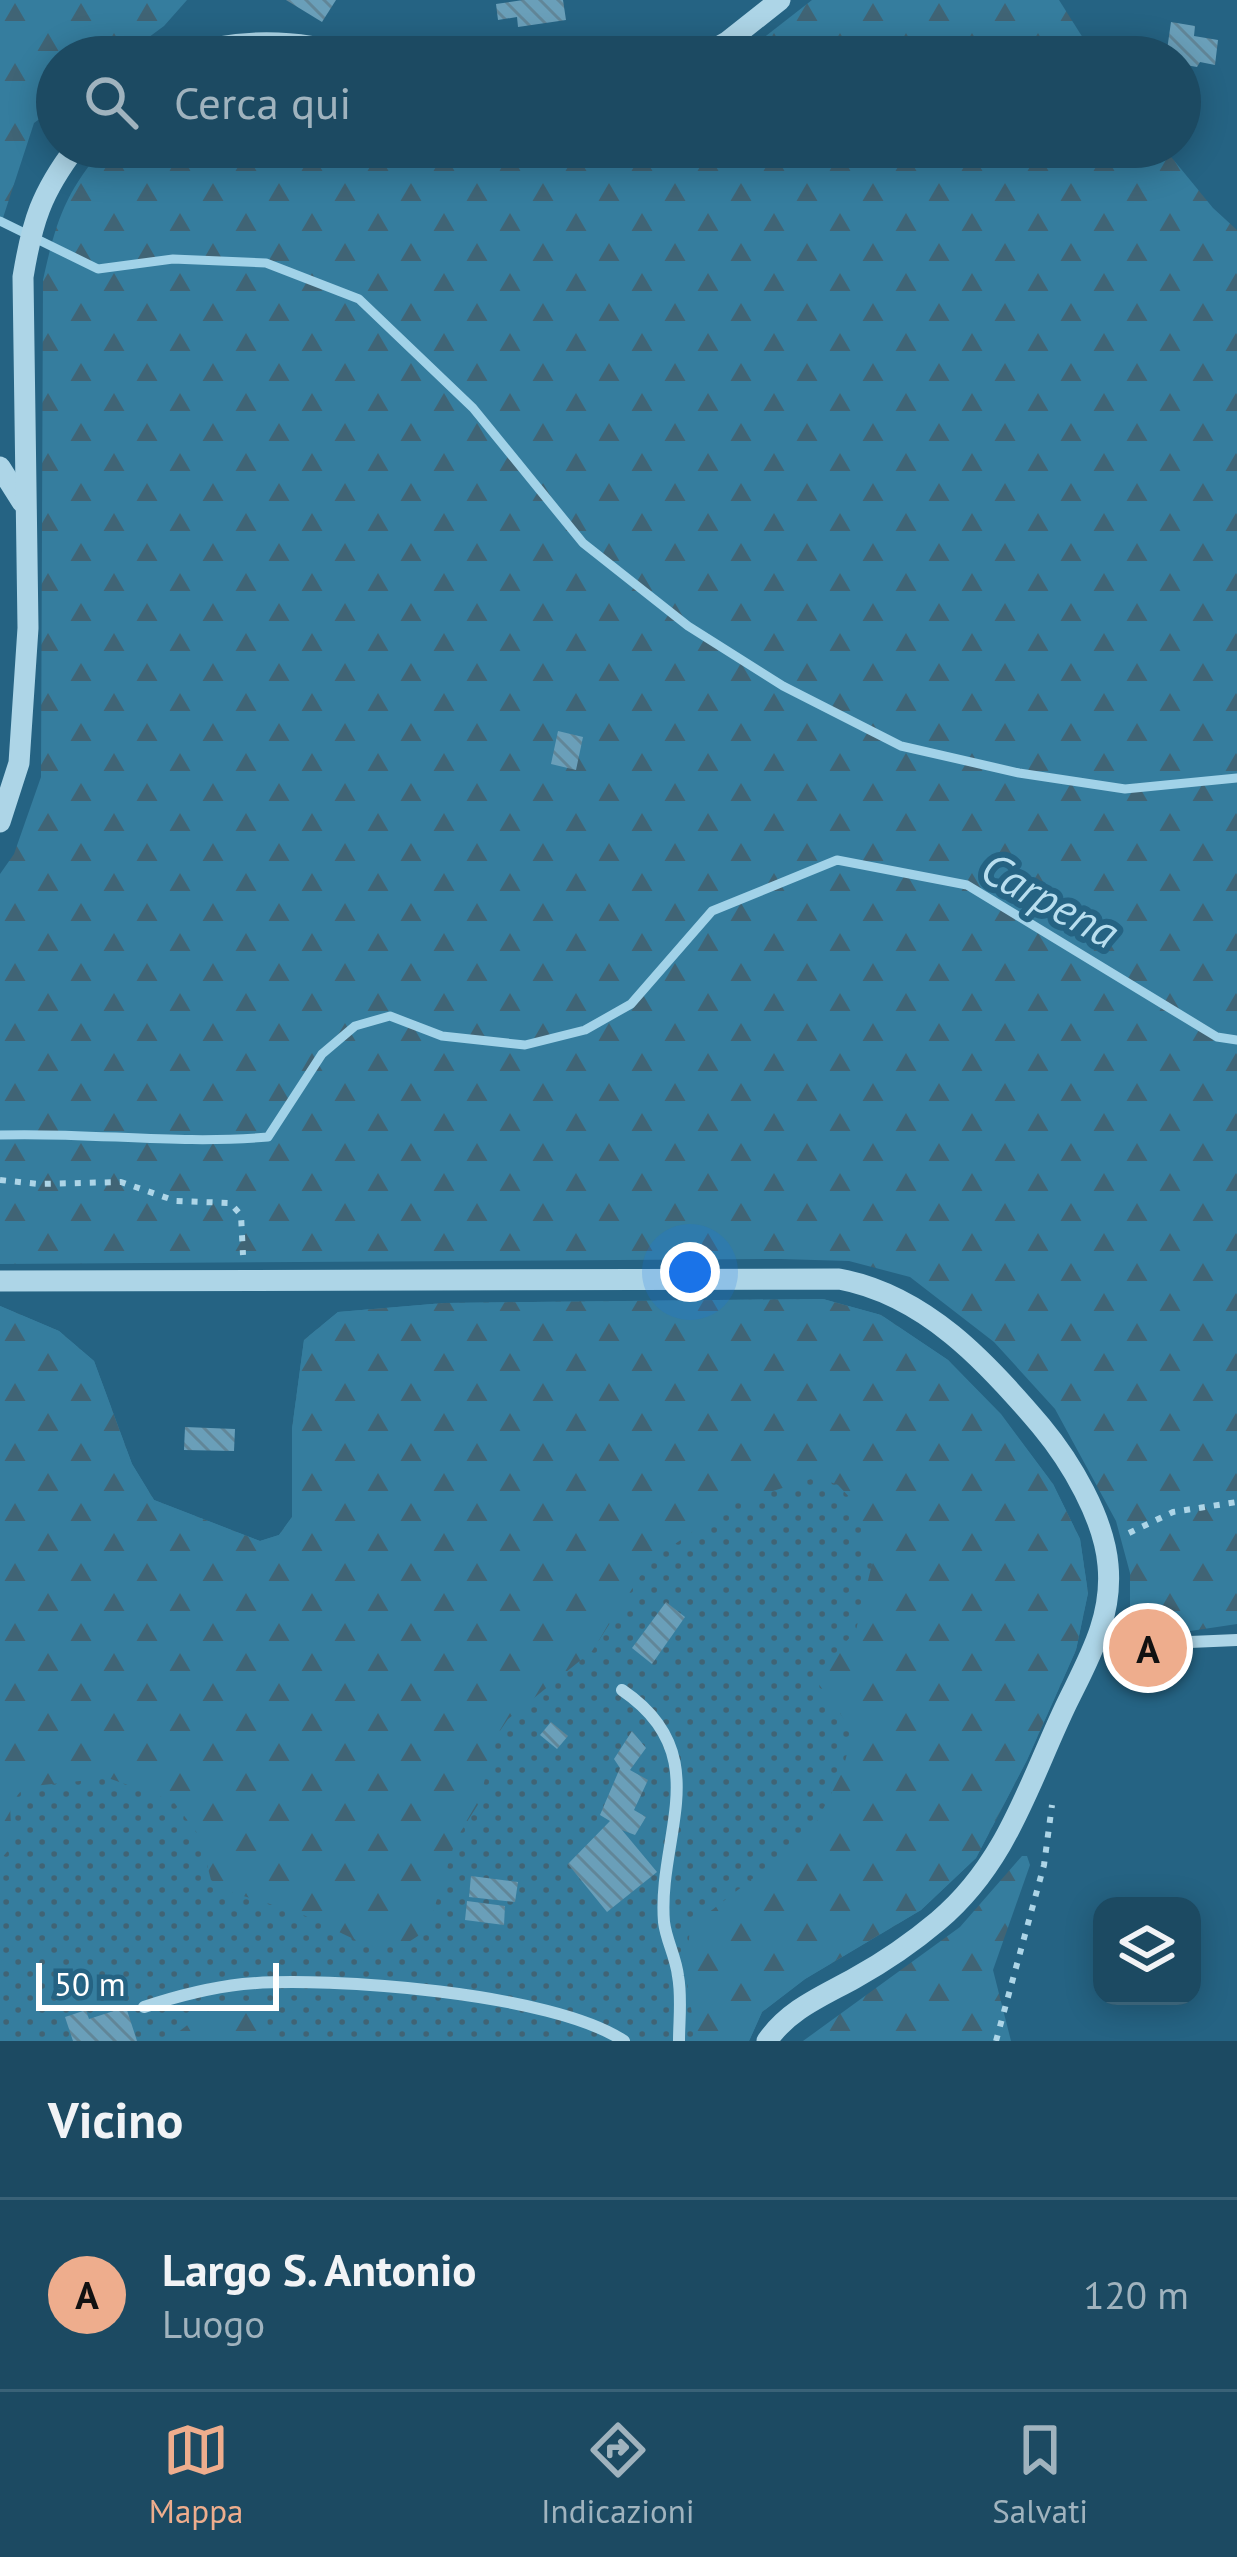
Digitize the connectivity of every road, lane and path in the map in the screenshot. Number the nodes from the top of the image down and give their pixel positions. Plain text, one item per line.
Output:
1 (780, 0) edge
2 (735, 36) edge
3 (60, 168) edge
4 (0, 467) edge
5 (23, 504) junction
6 (0, 823) edge
7 (0, 1180) edge
8 (0, 1281) edge
9 (261, 1282) junction
10 (1237, 1502) edge
11 (1105, 1545) junction
12 (1237, 1640) edge
13 (1096, 1646) junction
14 (622, 1690) dead end
15 (1052, 1804) dead end
16 (144, 2007) dead end
17 (624, 2041) edge
18 (679, 2041) edge
19 (767, 2041) edge
20 (996, 2041) edge

1 - 2 street
3 - 5 street
4 - 5 street
5 - 6 street
7 - 9 path
8 - 9 street
9 - 11 street
10 - 11 path
11 - 13 street
12 - 13 street
13 - 19 street
14 - 18 street
15 - 20 path
16 - 17 street

